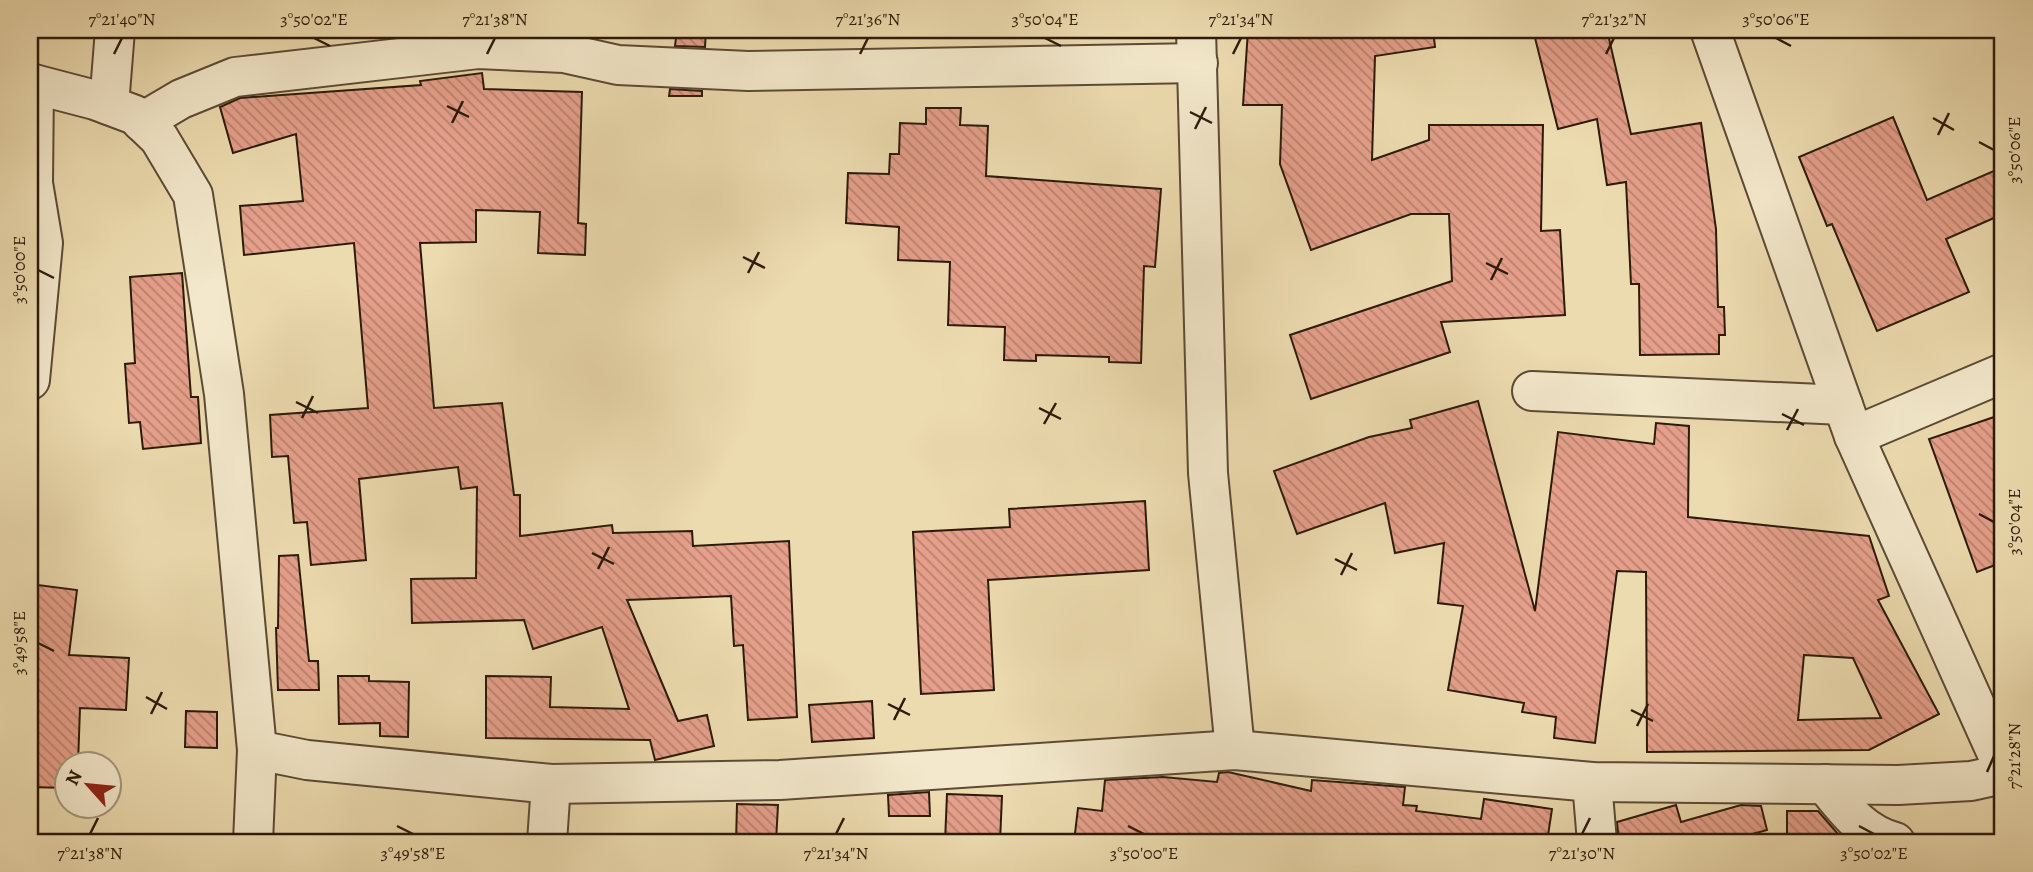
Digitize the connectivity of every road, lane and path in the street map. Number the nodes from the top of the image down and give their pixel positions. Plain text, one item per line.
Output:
1 (115, 30) edge
2 (1710, 30) edge
3 (567, 41) edge
4 (1197, 46) edge
5 (32, 83) edge
6 (125, 114) junction
7 (2003, 373) edge
8 (30, 380) edge
9 (1532, 391) dead end
10 (1849, 421) junction
11 (257, 750) junction
12 (1235, 750) junction
13 (2003, 767) edge
14 (2003, 774) edge
15 (1592, 782) junction
16 (551, 784) junction
17 (1825, 784) junction
18 (253, 842) edge
19 (547, 842) edge
20 (1597, 842) edge
21 (1895, 842) edge

1 - 6 street
2 - 10 street
3 - 4 street
3 - 6 street
4 - 12 street
5 - 6 street
5 - 8 street
6 - 11 street
7 - 10 street
9 - 10 street
10 - 13 street
11 - 16 street
11 - 18 street
12 - 15 street
12 - 16 street
14 - 17 street
15 - 17 street
15 - 20 street
16 - 19 street
17 - 21 street

